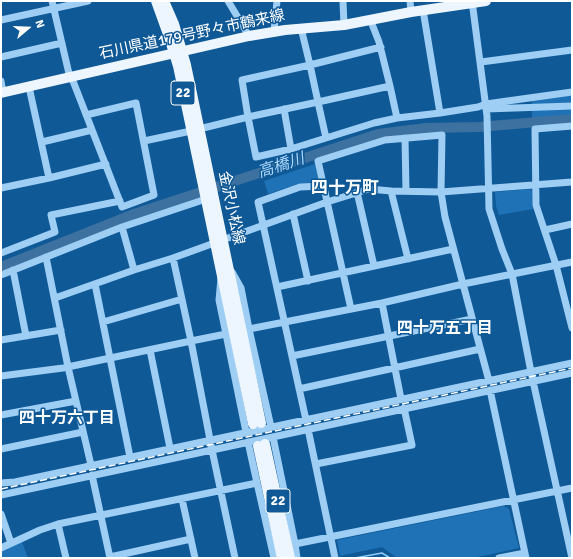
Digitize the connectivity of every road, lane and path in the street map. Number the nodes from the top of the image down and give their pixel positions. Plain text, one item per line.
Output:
1 (52, 1) edge
2 (88, 1) edge
3 (156, 1) edge
4 (164, 1) edge
5 (228, 1) edge
6 (277, 1) edge
7 (343, 1) edge
8 (410, 1) edge
9 (486, 1) edge
10 (472, 2) edge
11 (54, 9) junction
12 (424, 10) junction
13 (411, 12) junction
14 (370, 19) junction
15 (1, 20) edge
16 (344, 25) junction
17 (301, 28) junction
18 (274, 31) junction
19 (249, 36) junction
20 (62, 43) junction
21 (381, 47) junction
22 (572, 50) edge
23 (179, 52) junction
24 (1, 57) edge
25 (481, 62) junction
26 (310, 65) junction
27 (70, 78) junction
28 (1, 81) edge
29 (390, 86) junction
30 (29, 87) junction
31 (572, 92) edge
32 (2, 93) edge
33 (318, 102) junction
34 (572, 106) edge
35 (284, 109) junction
36 (487, 109) junction
37 (440, 113) junction
38 (86, 115) junction
39 (248, 117) junction
40 (397, 118) junction
41 (572, 126) edge
42 (92, 130) junction
43 (195, 130) junction
44 (326, 138) junction
45 (405, 138) junction
46 (144, 141) junction
47 (42, 142) junction
48 (291, 149) junction
49 (106, 164) junction
50 (49, 178) junction
51 (572, 182) edge
52 (535, 185) junction
53 (323, 186) junction
54 (1, 188) edge
55 (489, 188) junction
56 (406, 190) junction
57 (391, 191) junction
58 (357, 192) junction
59 (441, 192) junction
60 (208, 197) junction
61 (120, 201) junction
62 (327, 202) junction
63 (293, 214) junction
64 (572, 224) edge
65 (264, 225) junction
66 (122, 227) junction
67 (545, 230) junction
68 (219, 241) junction
69 (453, 249) junction
70 (1, 253) edge
71 (46, 257) junction
72 (173, 258) junction
73 (408, 259) junction
74 (572, 262) edge
75 (556, 265) junction
76 (374, 266) junction
77 (13, 270) junction
78 (134, 270) junction
79 (225, 270) junction
80 (342, 273) junction
81 (512, 274) junction
82 (1, 275) edge
83 (308, 281) junction
84 (95, 284) junction
85 (463, 284) junction
86 (277, 287) junction
87 (568, 297) edge
88 (55, 298) junction
89 (182, 299) junction
90 (382, 303) junction
91 (351, 309) junction
92 (472, 319) junction
93 (103, 322) junction
94 (284, 322) junction
95 (572, 328) edge
96 (249, 329) junction
97 (61, 330) junction
98 (226, 334) junction
99 (26, 336) junction
100 (388, 336) junction
101 (1, 340) edge
102 (191, 341) junction
103 (480, 349) junction
104 (150, 350) junction
105 (292, 356) junction
106 (109, 358) junction
107 (572, 363) edge
108 (68, 367) junction
109 (395, 368) junction
110 (531, 372) junction
111 (572, 373) edge
112 (1, 376) edge
113 (489, 381) junction
114 (533, 381) junction
115 (299, 389) junction
116 (490, 390) junction
117 (401, 399) junction
118 (76, 401) junction
119 (404, 408) junction
120 (1, 415) edge
121 (306, 420) junction
122 (253, 426) junction
123 (271, 427) junction
124 (308, 429) junction
125 (83, 432) junction
126 (273, 437) junction
127 (210, 439) junction
128 (257, 444) junction
129 (170, 448) junction
130 (1, 449) edge
131 (212, 450) junction
132 (130, 457) junction
133 (316, 464) junction
134 (91, 465) junction
135 (92, 475) junction
136 (1, 483) edge
137 (257, 483) junction
138 (572, 488) edge
139 (221, 491) junction
140 (557, 491) junction
141 (1, 495) edge
142 (182, 499) junction
143 (513, 499) junction
144 (1, 514) edge
145 (101, 516) junction
146 (58, 524) junction
147 (331, 537) junction
148 (191, 539) junction
149 (11, 543) junction
150 (295, 544) junction
151 (1, 548) edge
152 (525, 555) edge
153 (66, 558) edge
154 (110, 558) edge
155 (194, 558) edge
156 (235, 558) edge
157 (274, 558) edge
158 (282, 558) edge
159 (290, 558) edge
160 (297, 558) edge
161 (336, 558) edge
162 (499, 558) edge
163 (572, 558) edge

1 - 11 street
2 - 11 street
3 - 23 main road, 金沢小松線 / 22
4 - 23 main road, 金沢小松線 / 22
5 - 19 street
6 - 18 street
7 - 16 street
8 - 13 street
9 - 10 main road, 石川県道179号野々市鶴来線
10 - 12 main road, 石川県道179号野々市鶴来線
10 - 25 street
11 - 15 street
11 - 20 street
12 - 13 main road, 石川県道179号野々市鶴来線
12 - 37 street
13 - 14 main road, 石川県道179号野々市鶴来線
14 - 16 main road, 石川県道179号野々市鶴来線
14 - 21 street
16 - 17 main road, 石川県道179号野々市鶴来線
17 - 18 main road, 石川県道179号野々市鶴来線
17 - 26 street
18 - 19 main road, 石川県道179号野々市鶴来線
19 - 23 main road, 石川県道179号野々市鶴来線
20 - 24 street
20 - 27 street
21 - 26 street
21 - 29 street
22 - 25 street
23 - 27 main road, 石川県道179号野々市鶴来線
23 - 43 main road, 金沢小松線 / 22
25 - 36 street
26 - 33 street
26 - 39 street
27 - 30 main road, 石川県道179号野々市鶴来線
27 - 38 street
28 - 32 street
29 - 33 street
29 - 40 street
30 - 32 main road, 石川県道179号野々市鶴来線
30 - 47 street
31 - 36 street
33 - 35 street
33 - 44 street
34 - 36 street
35 - 39 street
35 - 48 street
36 - 37 street
36 - 55 street
37 - 40 street
38 - 42 street
38 - 46 street
39 - 43 street
39 - 48 street
40 - 44 street
41 - 52 street
42 - 47 street
42 - 49 street
43 - 46 street
43 - 60 main road, 金沢小松線 / 22
44 - 48 street
45 - 53 street
45 - 56 street
45 - 59 street
46 - 61 street
47 - 50 street
49 - 50 street
49 - 61 street
50 - 54 street
51 - 52 street
52 - 55 street
52 - 67 street
53 - 62 street
53 - 65 street
55 - 59 street
55 - 81 street
56 - 57 street
56 - 59 street
57 - 58 street
57 - 73 street
58 - 62 street
58 - 76 street
59 - 69 street
60 - 66 street
60 - 68 main road, 金沢小松線 / 22
61 - 70 street
62 - 63 street
62 - 80 street
63 - 65 street
63 - 83 street
64 - 67 street
65 - 68 street
65 - 86 street
66 - 71 street
66 - 78 street
67 - 75 street
68 - 72 street
68 - 79 main road, 金沢小松線 / 22
69 - 73 street
69 - 85 street
71 - 77 street
71 - 88 street
72 - 78 street
72 - 89 street
73 - 76 street
74 - 75 street
75 - 81 street
75 - 87 street
76 - 80 street
77 - 82 street
77 - 99 street
78 - 84 street
79 - 96 street
79 - 98 street
79 - 122 main road, 金沢小松線 / 22
80 - 83 street
80 - 91 street
81 - 85 street
81 - 110 street
83 - 86 street
84 - 88 street
84 - 93 street
85 - 90 street
85 - 92 street
86 - 94 street
87 - 95 street
88 - 97 street
89 - 93 street
89 - 102 street
90 - 91 street
90 - 100 street
91 - 94 street
92 - 100 street
92 - 103 street
93 - 106 street
94 - 96 street
94 - 105 street
96 - 123 street
97 - 99 street
97 - 108 street
98 - 102 street
98 - 122 street
99 - 101 street
100 - 105 street
100 - 109 street
102 - 104 street
102 - 127 street
103 - 109 street
103 - 113 street
104 - 106 street
104 - 129 street
105 - 115 street
106 - 108 street
106 - 132 street
107 - 110 street
108 - 112 street
108 - 118 street
109 - 115 street
109 - 117 street
110 - 113 street
110 - 114 street
111 - 114 street
113 - 117 street
114 - 116 street
114 - 140 street
115 - 121 street
116 - 119 street
116 - 143 street
117 - 121 street
118 - 120 street
118 - 125 street
119 - 124 street
119 - 133 street
121 - 123 street
122 - 123 street
122 - 127 street
124 - 126 street
124 - 133 street
125 - 130 street
125 - 134 street
126 - 128 street
126 - 150 street
127 - 129 street
127 - 131 street
128 - 131 street
128 - 137 street
128 - 158 main road, 22
128 - 159 main road, 22
129 - 132 street
131 - 135 street
131 - 139 street
132 - 134 street
133 - 147 street
134 - 136 street
135 - 141 street
135 - 145 street
137 - 139 street
137 - 157 street
138 - 140 street
139 - 142 street
139 - 156 street
140 - 143 street
140 - 163 street
142 - 145 street
142 - 148 street
143 - 147 street
143 - 152 street
144 - 149 street
145 - 146 street
145 - 154 street
146 - 149 street
146 - 153 street
147 - 150 street
147 - 161 street
148 - 154 street
148 - 155 street
149 - 151 street
150 - 160 street
152 - 162 street

